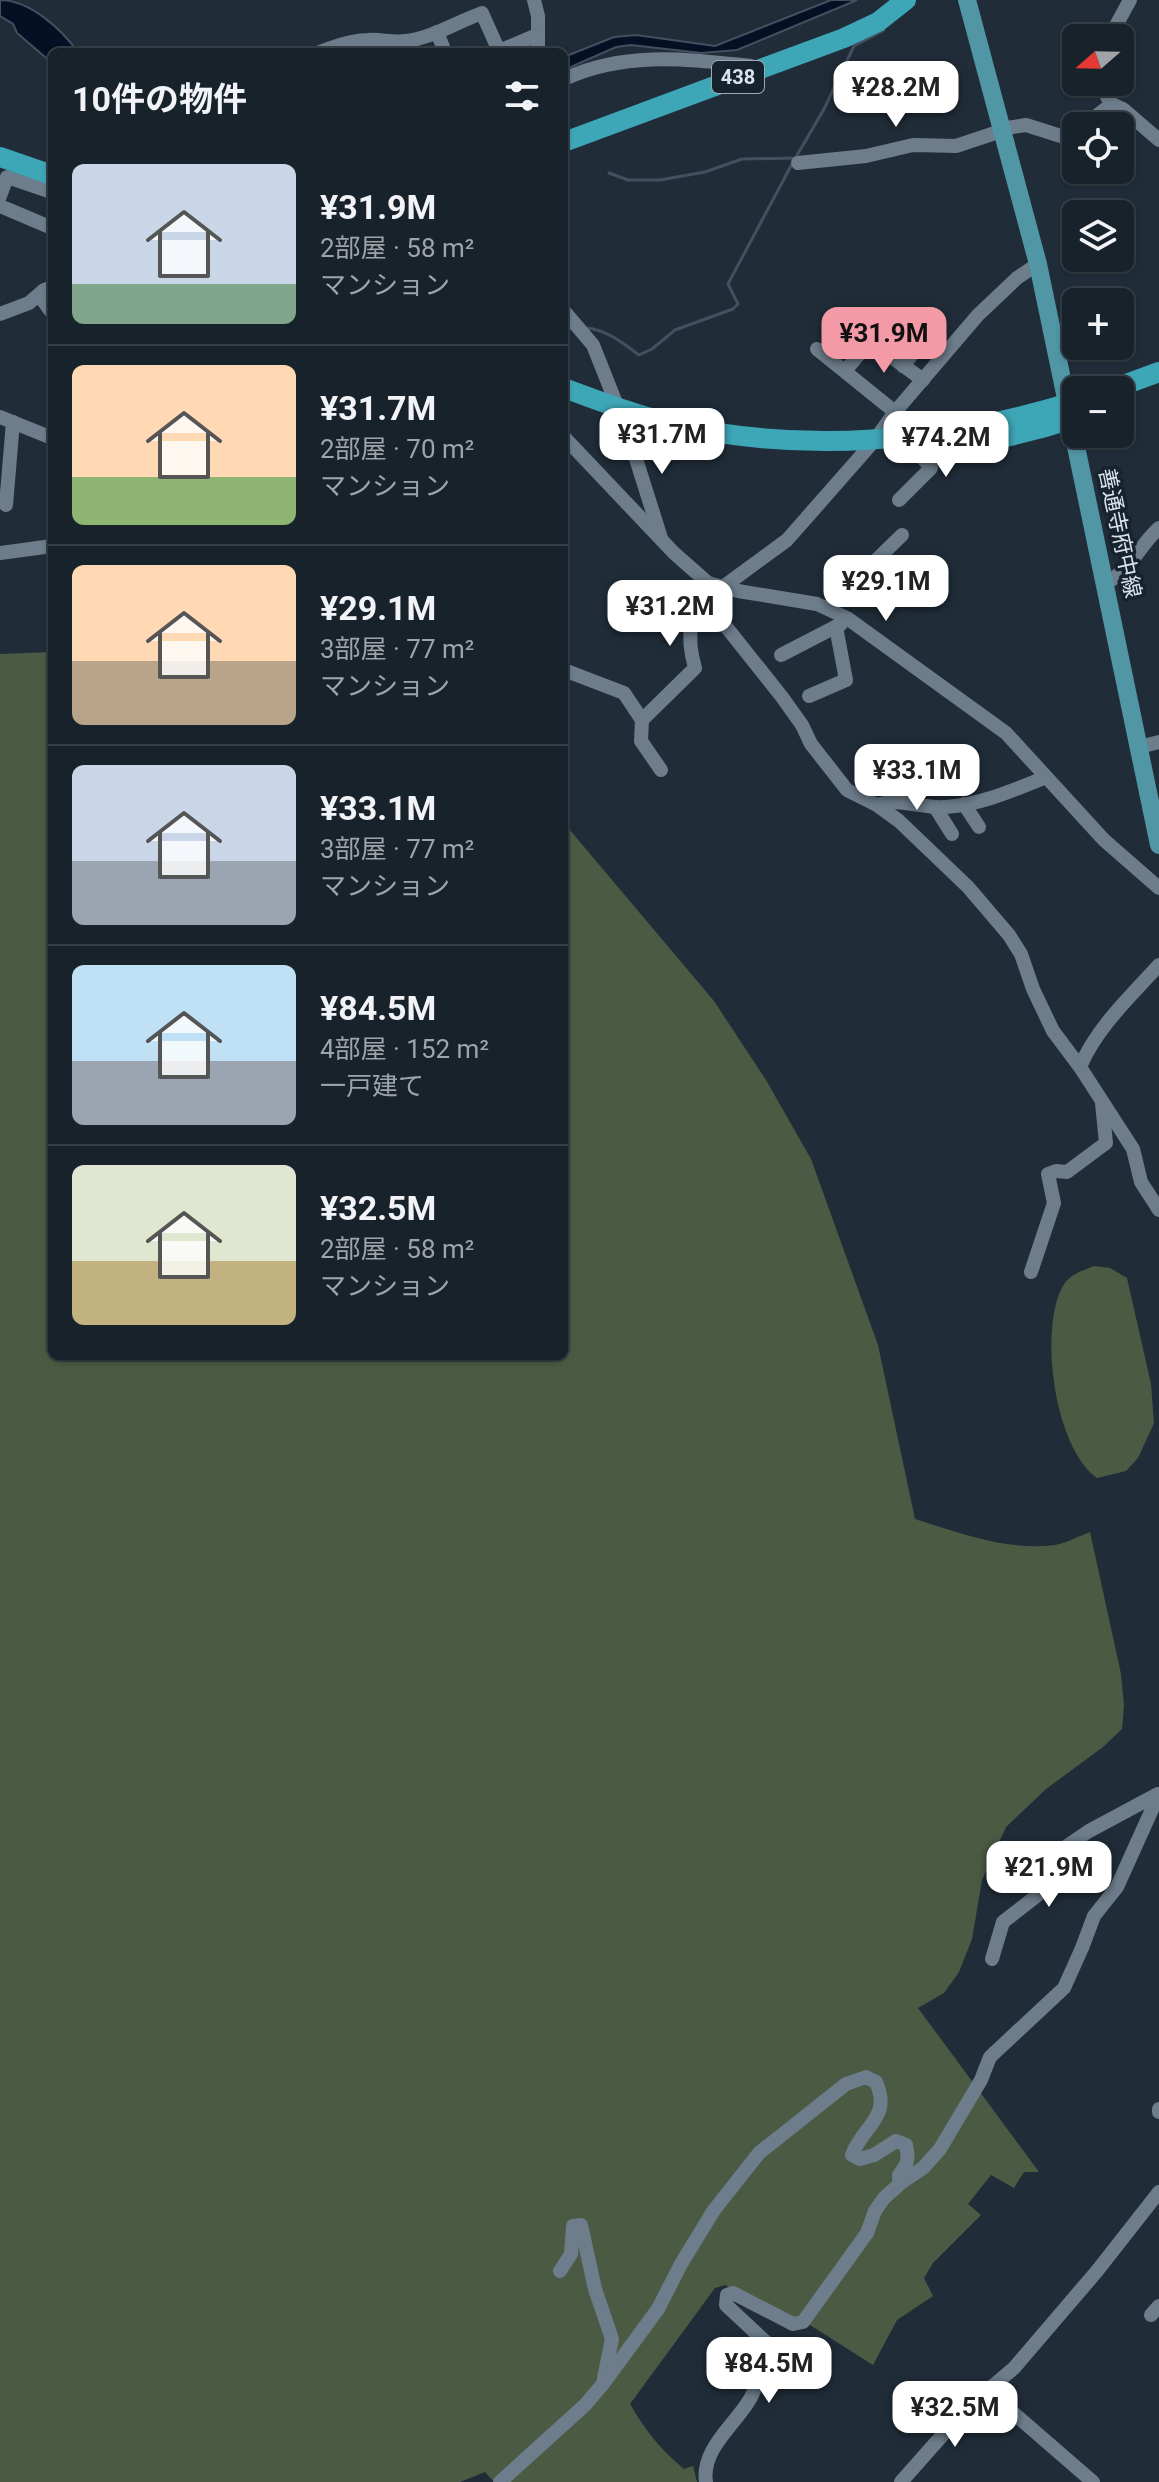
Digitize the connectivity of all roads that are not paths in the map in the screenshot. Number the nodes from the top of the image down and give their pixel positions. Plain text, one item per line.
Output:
1 (534, 0) edge
2 (906, 0) edge
3 (967, 0) edge
4 (1130, 0) edge
5 (1117, 24) edge
6 (437, 32) junction
7 (537, 35) junction
8 (382, 46) edge
9 (335, 48) edge
10 (443, 48) edge
11 (497, 48) edge
12 (505, 48) edge
13 (538, 48) edge
14 (757, 70) junction
15 (568, 78) edge
16 (1107, 96) edge
17 (1112, 104) junction
18 (1101, 112) edge
19 (1001, 130) junction
20 (1062, 136) edge
21 (1159, 140) edge
22 (568, 141) edge
23 (0, 143) edge
24 (0, 157) edge
25 (48, 160) edge
26 (798, 163) dead end
27 (48, 175) edge
28 (48, 191) edge
29 (0, 196) edge
30 (0, 206) edge
31 (48, 226) edge
32 (1038, 264) junction
33 (45, 291) edge
34 (0, 314) edge
35 (568, 316) edge
36 (918, 347) dead end
37 (825, 350) dead end
38 (903, 366) junction
39 (845, 371) junction
40 (1159, 372) edge
41 (1065, 376) edge
42 (923, 380) junction
43 (1134, 381) edge
44 (1159, 386) edge
45 (568, 390) edge
46 (1134, 396) edge
47 (568, 404) edge
48 (895, 412) junction
49 (1062, 412) edge
50 (1062, 415) edge
51 (622, 416) junction
52 (6, 419) edge
53 (48, 436) edge
54 (568, 441) edge
55 (869, 447) junction
56 (1080, 448) edge
57 (916, 450) junction
58 (899, 500) dead end
59 (6, 505) dead end
60 (1159, 528) edge
61 (902, 535) dead end
62 (661, 538) junction
63 (48, 547) edge
64 (0, 553) edge
65 (708, 583) junction
66 (1106, 583) junction
67 (723, 587) junction
68 (827, 608) junction
69 (843, 624) junction
70 (781, 655) dead end
71 (568, 672) edge
72 (809, 696) dead end
73 (642, 720) junction
74 (1159, 742) edge
75 (1139, 747) junction
76 (661, 770) dead end
77 (1046, 777) junction
78 (964, 804) junction
79 (877, 805) junction
80 (935, 807) junction
81 (979, 827) dead end
82 (952, 834) dead end
83 (1159, 845) edge
84 (1159, 888) edge
85 (1159, 965) edge
86 (1080, 1067) junction
87 (1102, 1103) junction
88 (1159, 1210) edge
89 (1031, 1272) dead end
90 (1159, 1794) edge
91 (992, 1959) dead end
92 (902, 2182) junction
93 (1159, 2192) edge
94 (560, 2271) dead end
95 (602, 2385) junction
96 (987, 2390) junction
97 (500, 2482) edge
98 (706, 2482) edge
99 (901, 2482) edge
100 (1093, 2482) edge

1 - 7 street
2 - 14 highway, 438
3 - 19 main road, 善通寺府中線
4 - 5 street
6 - 8 street
6 - 10 street
6 - 11 street
7 - 12 street
7 - 13 street
8 - 9 street
14 - 15 street
14 - 22 highway, 438
16 - 17 street
17 - 18 street
17 - 21 street
19 - 20 street
19 - 26 street
19 - 32 main road, 善通寺府中線
23 - 25 highway
24 - 27 highway
28 - 29 street
30 - 31 street
32 - 41 main road, 善通寺府中線
32 - 42 street
33 - 34 street
35 - 51 street
36 - 38 street
37 - 39 street
38 - 39 street
38 - 42 street
39 - 48 street
40 - 43 highway
42 - 48 street
44 - 46 highway
45 - 51 highway
47 - 51 highway
48 - 55 street
49 - 55 highway
50 - 57 highway
51 - 55 highway
51 - 62 street
52 - 53 street
52 - 59 street
54 - 62 street
55 - 57 highway
55 - 67 street
56 - 66 main road, 善通寺府中線
57 - 58 street
60 - 66 street
61 - 68 street
62 - 65 street
63 - 64 street
65 - 67 street
65 - 73 street
65 - 79 street
66 - 75 main road, 善通寺府中線
67 - 68 street
68 - 69 street
69 - 70 street
69 - 72 street
69 - 77 street
71 - 73 street
73 - 76 street
74 - 75 street
75 - 83 main road, 善通寺府中線
77 - 78 street
77 - 84 street
78 - 80 street
78 - 81 street
79 - 80 street
79 - 86 street
80 - 82 street
85 - 86 street
86 - 87 street
87 - 88 street
87 - 89 street
90 - 91 street
90 - 92 street
92 - 95 street
92 - 98 street
93 - 96 street
94 - 95 street
95 - 97 street
96 - 99 street
96 - 100 street

